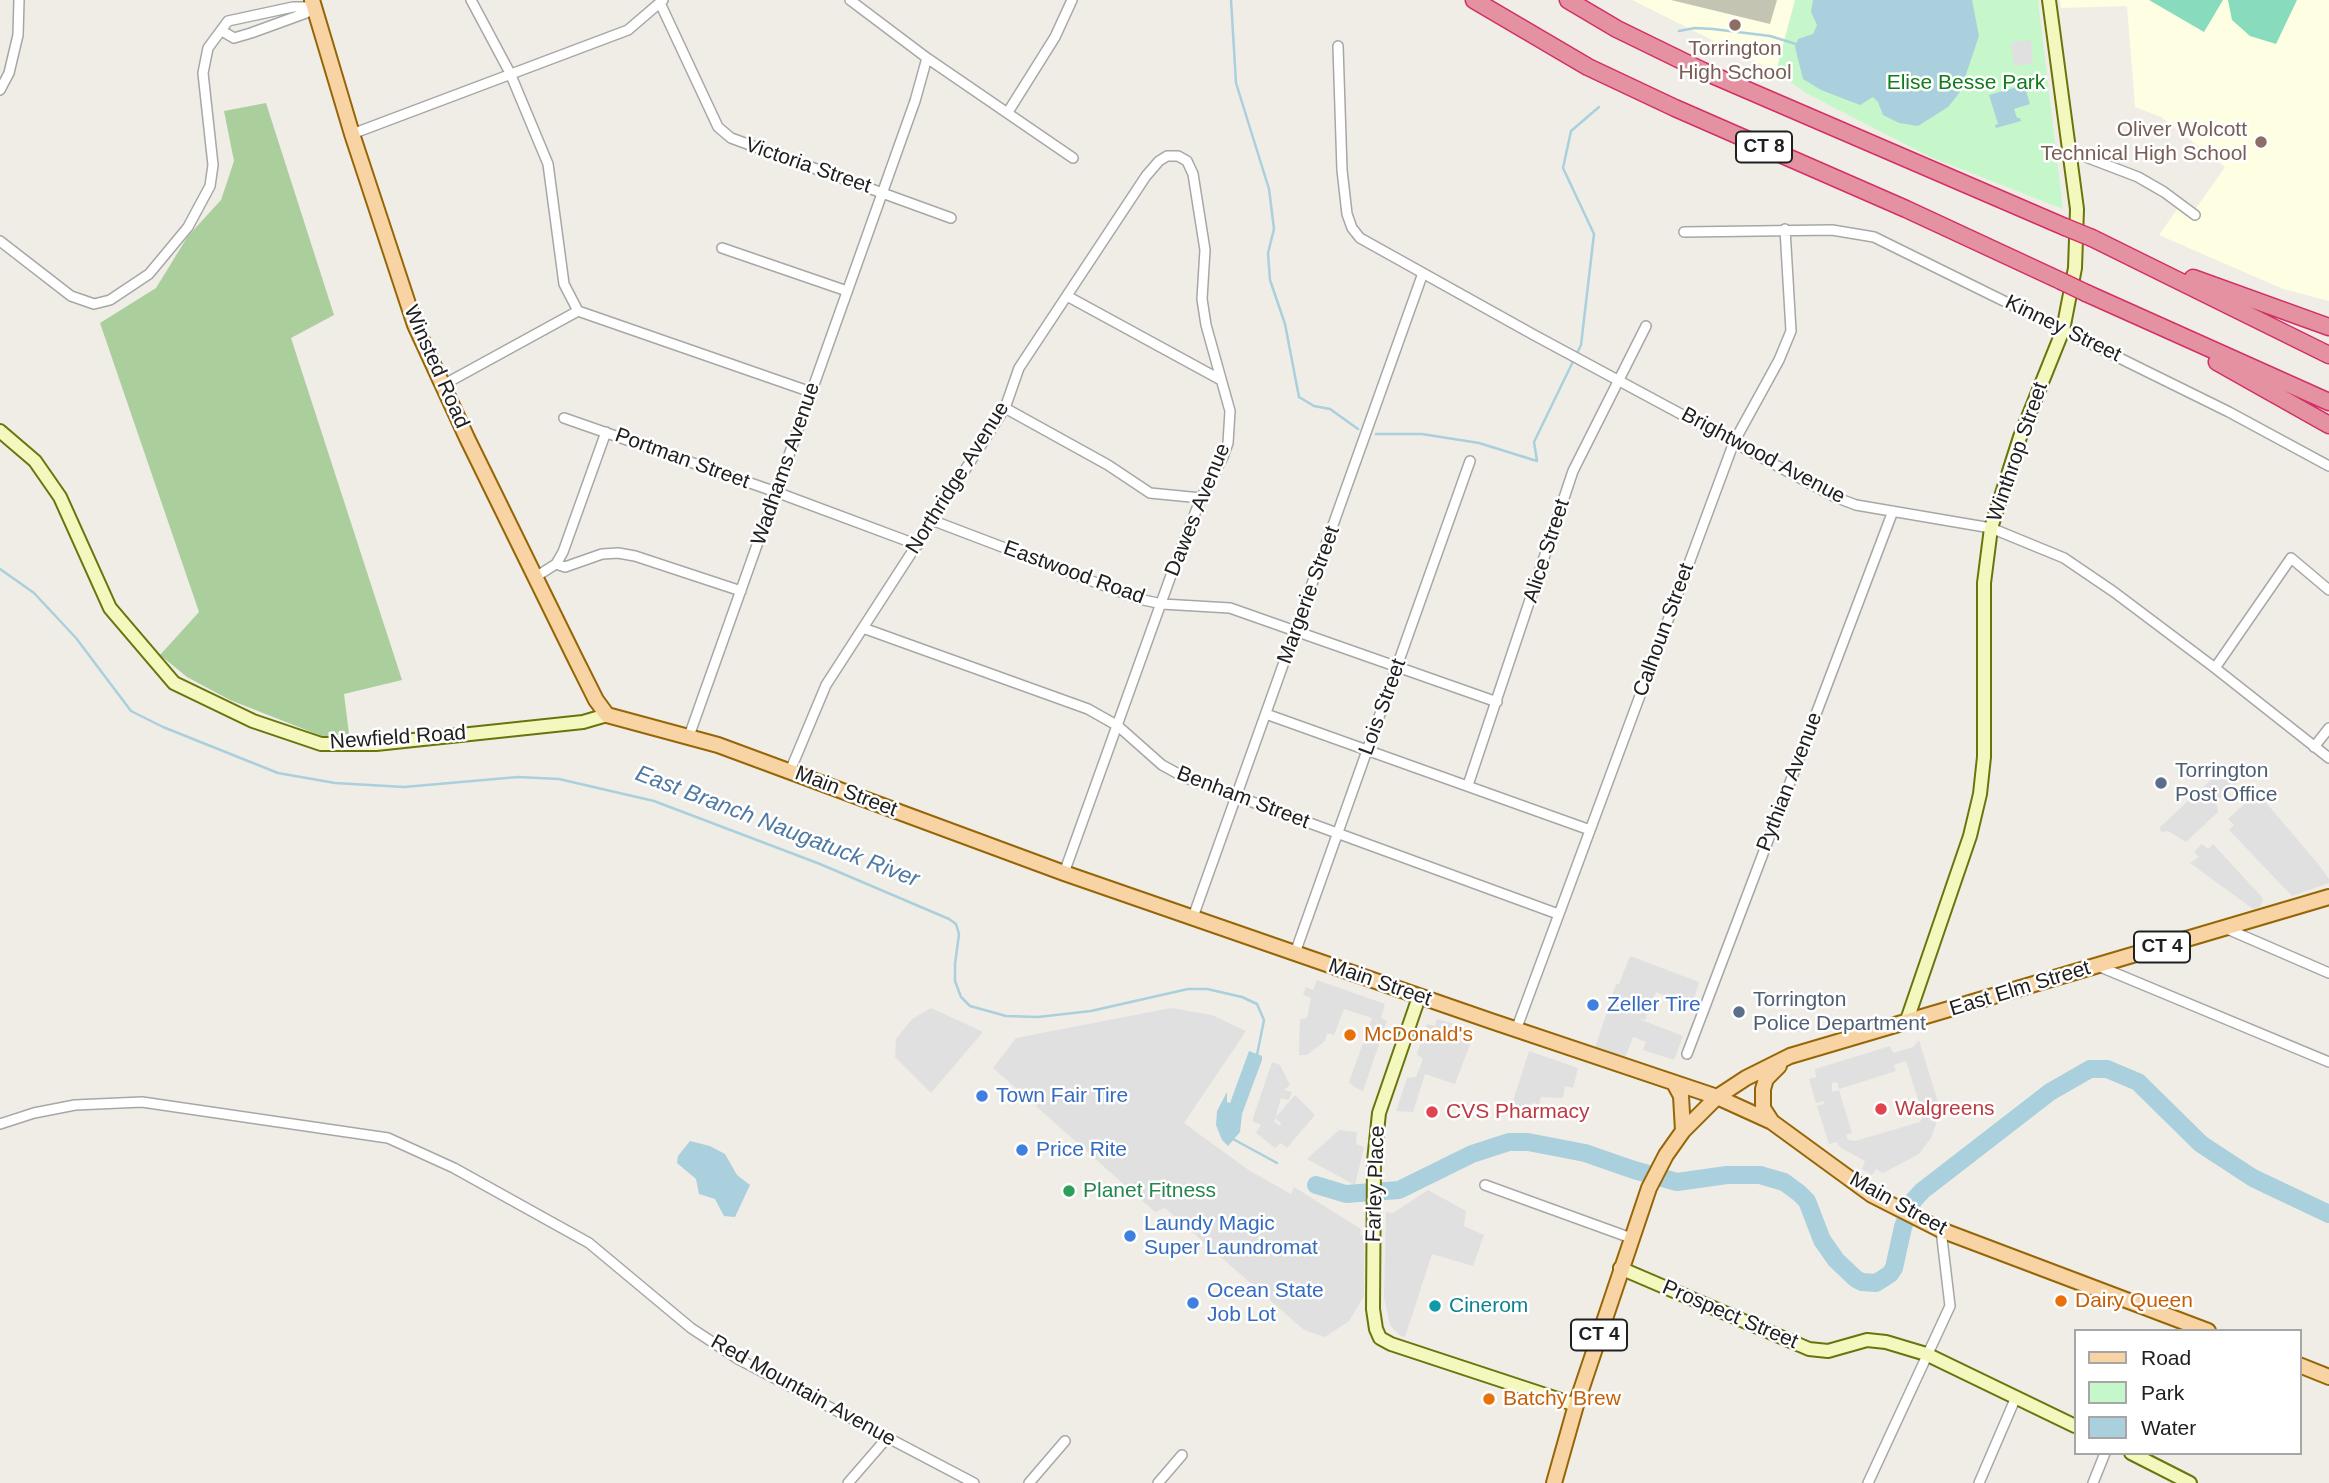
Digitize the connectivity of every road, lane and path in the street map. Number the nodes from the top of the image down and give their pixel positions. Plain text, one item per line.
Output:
1 (19, 0) edge
2 (471, 0) edge
3 (850, 0) edge
4 (1072, 0) edge
5 (1474, 0) edge
6 (1569, 0) edge
7 (2049, 0) edge
8 (661, 1) edge
9 (313, 3) edge
10 (222, 31) junction
11 (1338, 46) dead end
12 (927, 58) junction
13 (510, 73) junction
14 (0, 90) edge
15 (1008, 112) junction
16 (352, 134) junction
17 (2070, 151) junction
18 (1073, 158) dead end
19 (1193, 174) joint
20 (882, 192) junction
21 (2195, 215) dead end
22 (951, 218) dead end
23 (1786, 229) junction
24 (1684, 232) dead end
25 (0, 241) edge
26 (722, 247) dead end
27 (2111, 247) junction
28 (1423, 273) junction
29 (847, 291) junction
30 (1067, 296) junction
31 (578, 311) junction
32 (2145, 320) junction
33 (1646, 326) dead end
34 (2329, 327) edge
35 (2063, 330) junction
36 (2329, 355) edge
37 (1620, 379) junction
38 (1221, 380) junction
39 (443, 385) junction
40 (811, 392) junction
41 (2329, 402) edge
42 (1005, 408) junction
43 (564, 418) dead end
44 (2329, 425) edge
45 (0, 431) edge
46 (606, 432) junction
47 (1734, 442) junction
48 (1470, 461) dead end
49 (2329, 466) edge
50 (776, 492) junction
51 (1201, 498) junction
52 (1893, 511) junction
53 (933, 521) junction
54 (1991, 527) junction
55 (918, 545) junction
56 (556, 564) junction
57 (537, 576) junction
58 (2329, 590) edge
59 (741, 591) junction
60 (1162, 604) junction
61 (863, 628) junction
62 (1296, 632) junction
63 (2216, 668) junction
64 (1397, 669) junction
65 (1497, 702) junction
66 (607, 715) junction
67 (1266, 715) junction
68 (1118, 726) junction
69 (2329, 728) edge
70 (689, 736) junction
71 (2314, 747) junction
72 (1367, 750) junction
73 (2329, 758) edge
74 (790, 771) junction
75 (1468, 785) junction
76 (1236, 797) junction
77 (1590, 830) junction
78 (1338, 834) junction
79 (1064, 873) junction
80 (2329, 897) edge
81 (1558, 914) junction
82 (1193, 917) junction
83 (2225, 928) junction
84 (1295, 953) junction
85 (2098, 966) junction
86 (2329, 973) edge
87 (1419, 997) junction
88 (1906, 1023) junction
89 (1516, 1030) junction
90 (1687, 1054) dead end
91 (1790, 1056) junction
92 (2329, 1062) edge
93 (1675, 1084) junction
94 (1717, 1097) junction
95 (1772, 1122) junction
96 (0, 1124) edge
97 (1683, 1131) junction
98 (1485, 1185) dead end
99 (1941, 1230) junction
100 (1631, 1238) junction
101 (1620, 1268) junction
102 (2203, 1329) edge
103 (1926, 1354) junction
104 (2301, 1366) edge
105 (2329, 1377) edge
106 (2016, 1397) junction
107 (1576, 1405) junction
108 (2074, 1426) edge
109 (887, 1438) junction
110 (1065, 1441) dead end
111 (1182, 1455) dead end
112 (2104, 1455) edge
113 (2135, 1455) edge
114 (848, 1483) edge
115 (975, 1483) edge
116 (1029, 1483) edge
117 (1158, 1483) edge
118 (1554, 1483) edge
119 (1868, 1483) edge
120 (1979, 1483) edge
121 (2093, 1483) edge
122 (2190, 1483) edge

1 - 14 street
2 - 13 street
3 - 12 street
4 - 15 street
5 - 32 highway, CT 8, bridge
6 - 27 highway, CT 8, bridge
7 - 17 street, Winthrop Street
8 - 13 street
8 - 20 street, Victoria Street
9 - 10 street
9 - 10 street
9 - 16 main road, Winsted Road
10 - 25 street
11 - 28 street, Brightwood Avenue
12 - 15 street
12 - 20 street, Wadhams Avenue
13 - 16 street
13 - 31 street
15 - 18 street
16 - 39 main road, Winsted Road
17 - 21 street
17 - 35 street, Winthrop Street
19 - 30 street, Northridge Avenue
19 - 38 street, Dawes Avenue
20 - 22 street, Victoria Street
20 - 29 street, Wadhams Avenue
23 - 24 street, Kinney Street
23 - 35 street, Kinney Street
23 - 47 street, Calhoun Street
26 - 29 street
27 - 34 highway
27 - 36 highway, CT 8
28 - 37 street, Brightwood Avenue
28 - 62 street, Margerie Street
29 - 40 street, Wadhams Avenue
30 - 38 street
30 - 42 street, Northridge Avenue
31 - 39 street
31 - 40 street
32 - 41 highway, CT 8
32 - 44 highway
33 - 37 street, Alice Street
35 - 49 street, Kinney Street
35 - 54 street, Winthrop Street
37 - 47 street, Brightwood Avenue
37 - 65 street, Alice Street
38 - 51 street, Dawes Avenue
39 - 57 main road, Winsted Road
40 - 50 street, Wadhams Avenue
42 - 51 street
42 - 53 street, Northridge Avenue
43 - 46 street, Portman Street
45 - 66 street, Newfield Road
46 - 50 street, Portman Street
46 - 56 street
47 - 52 street, Brightwood Avenue
47 - 77 street, Calhoun Street
48 - 64 street, Lois Street
50 - 55 street, Portman Street
50 - 59 street, Wadhams Avenue
51 - 60 street, Dawes Avenue
52 - 54 street, Brightwood Avenue
52 - 90 street, Pythian Avenue
53 - 55 street, Northridge Avenue
53 - 60 street, Eastwood Road
54 - 63 street, Brightwood Avenue
54 - 88 street, Winthrop Street
55 - 61 street, Northridge Avenue
56 - 57 street
56 - 59 street
57 - 66 main road, Winsted Road
58 - 63 street
59 - 70 street, Wadhams Avenue
60 - 62 street, Eastwood Road
60 - 68 street, Dawes Avenue
61 - 68 street, Benham Street
61 - 74 street, Northridge Avenue
62 - 64 street, Eastwood Road
62 - 67 street, Margerie Street
63 - 71 street, Brightwood Avenue
64 - 65 street, Eastwood Road
64 - 72 street, Lois Street
65 - 75 street, Alice Street
66 - 70 main road, Main Street
67 - 72 street
67 - 76 street, Margerie Street
68 - 76 street, Benham Street
68 - 79 street, Dawes Avenue
69 - 71 street
70 - 74 main road, Main Street
71 - 73 street, Brightwood Avenue
72 - 75 street
72 - 78 street, Lois Street
74 - 79 main road, Main Street
75 - 77 street
76 - 78 street, Benham Street
76 - 82 street, Margerie Street
77 - 81 street, Calhoun Street
78 - 81 street, Benham Street
78 - 84 street, Lois Street
79 - 82 main road, Main Street
80 - 83 main road, East Elm Street / CT 4
81 - 89 street, Calhoun Street
82 - 84 main road, Main Street
83 - 85 main road, East Elm Street / CT 4
83 - 86 street
84 - 87 main road, Main Street
85 - 88 main road, East Elm Street / CT 4
85 - 92 street
87 - 89 main road, Main Street
87 - 107 street, Farley Place
88 - 91 main road, East Elm Street / CT 4
89 - 93 main road, Main Street
91 - 94 main road, East Elm Street / CT 4
91 - 95 main road
93 - 94 main road, Main Street
93 - 97 main road
94 - 95 main road, Main Street
94 - 97 main road, CT 4
95 - 99 main road, Main Street
96 - 109 street, Red Mountain Avenue
97 - 100 main road, CT 4
98 - 100 street
99 - 102 main road, Main Street
99 - 103 street
100 - 101 main road, CT 4
101 - 103 street, Prospect Street
101 - 107 main road, CT 4
103 - 106 street, Prospect Street
103 - 119 street
104 - 105 main road
106 - 108 street, Prospect Street
106 - 120 street
107 - 118 main road, CT 4
109 - 114 street
109 - 115 street, Red Mountain Avenue
110 - 116 street
111 - 117 street
112 - 121 street
113 - 122 street

